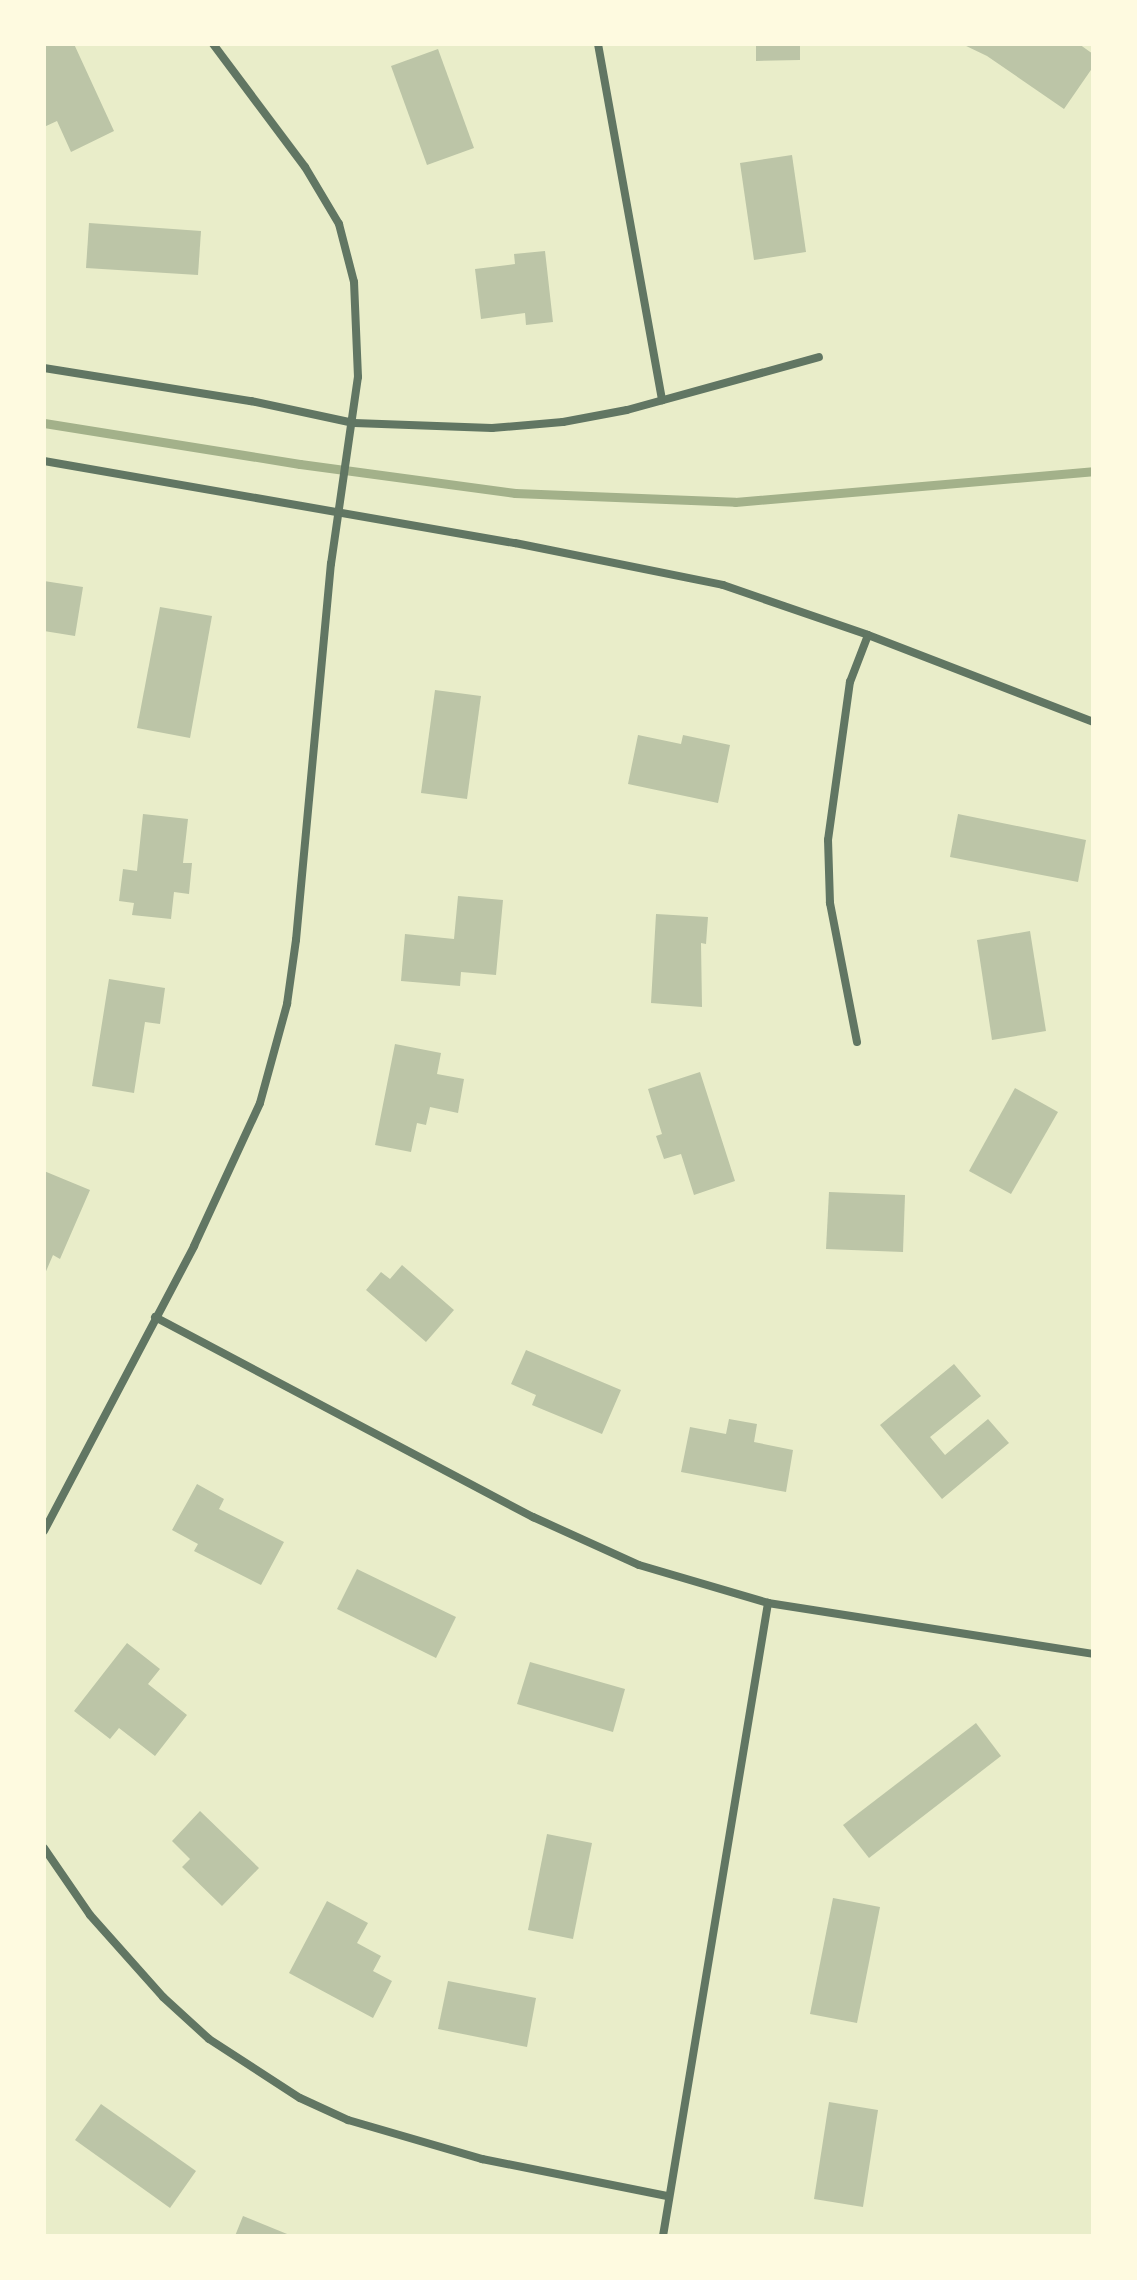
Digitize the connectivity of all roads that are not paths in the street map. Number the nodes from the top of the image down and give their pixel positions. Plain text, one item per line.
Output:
1 (213, 44) edge
2 (598, 44) edge
3 (819, 357) dead end
4 (44, 368) edge
5 (662, 400) junction
6 (354, 423) junction
7 (44, 461) edge
8 (339, 512) junction
9 (868, 635) junction
10 (1093, 722) edge
11 (857, 1042) dead end
12 (155, 1317) junction
13 (44, 1531) edge
14 (768, 1603) junction
15 (1093, 1654) edge
16 (44, 1848) edge
17 (668, 2196) junction
18 (663, 2236) edge

1 - 6 street
2 - 5 street
3 - 5 street
4 - 6 street
5 - 6 street
6 - 8 street
7 - 8 street
8 - 9 street
8 - 12 street
9 - 10 street
9 - 11 street
12 - 13 street
12 - 14 street
14 - 15 street
14 - 17 street
16 - 17 street
17 - 18 street

